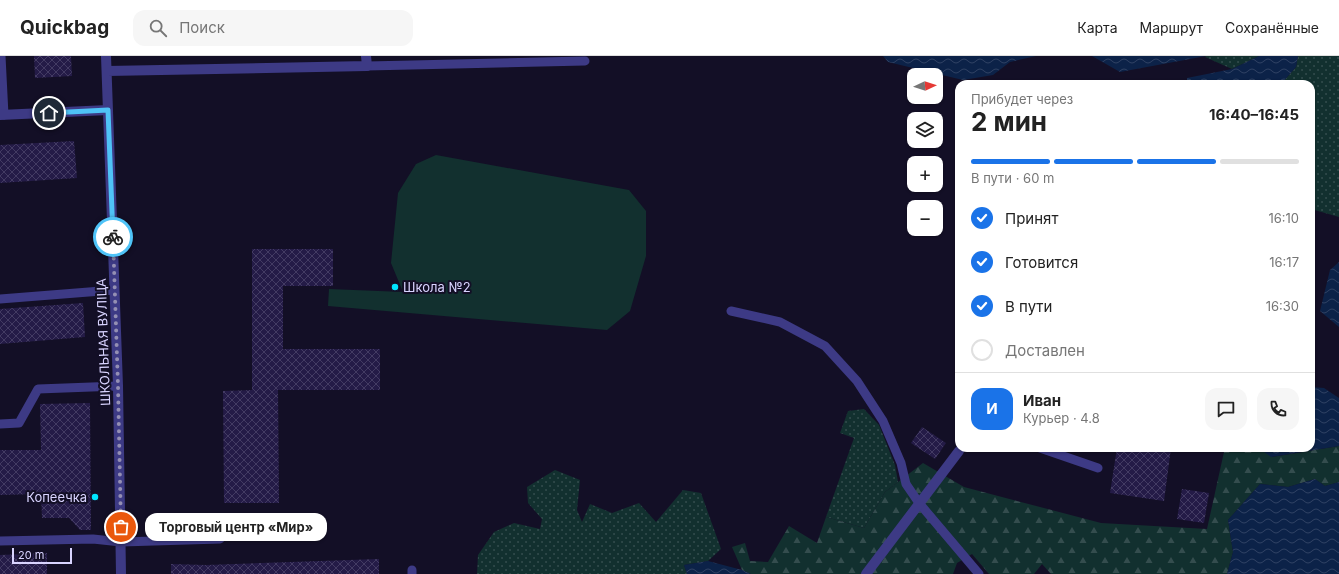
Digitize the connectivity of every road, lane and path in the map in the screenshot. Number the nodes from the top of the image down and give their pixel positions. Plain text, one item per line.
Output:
1 (1, 56) edge
2 (106, 56) edge
3 (367, 61) edge
4 (585, 61) dead end
5 (107, 70) junction
6 (108, 110) junction
7 (2, 115) edge
8 (114, 290) junction
9 (0, 299) edge
10 (730, 311) dead end
11 (118, 386) junction
12 (0, 424) edge
13 (958, 452) edge
14 (1052, 452) edge
15 (1098, 468) dead end
16 (919, 503) junction
17 (220, 539) dead end
18 (0, 541) edge
19 (121, 542) junction
20 (121, 574) edge
21 (866, 574) edge
22 (979, 574) edge

1 - 7 lane
2 - 5 street, ШКОЛЬНАЯ ВУЛІЦА
3 - 4 lane
3 - 5 street
5 - 6 street, ШКОЛЬНАЯ ВУЛІЦА
6 - 7 street
6 - 8 street, ШКОЛЬНАЯ ВУЛІЦА
8 - 9 lane
8 - 11 street, ШКОЛЬНАЯ ВУЛІЦА
10 - 16 lane
11 - 12 lane
11 - 19 street, ШКОЛЬНАЯ ВУЛІЦА
13 - 16 street
14 - 15 lane
16 - 21 street
16 - 22 lane
17 - 19 lane
18 - 19 lane
19 - 20 street, ШКОЛЬНАЯ ВУЛІЦА

